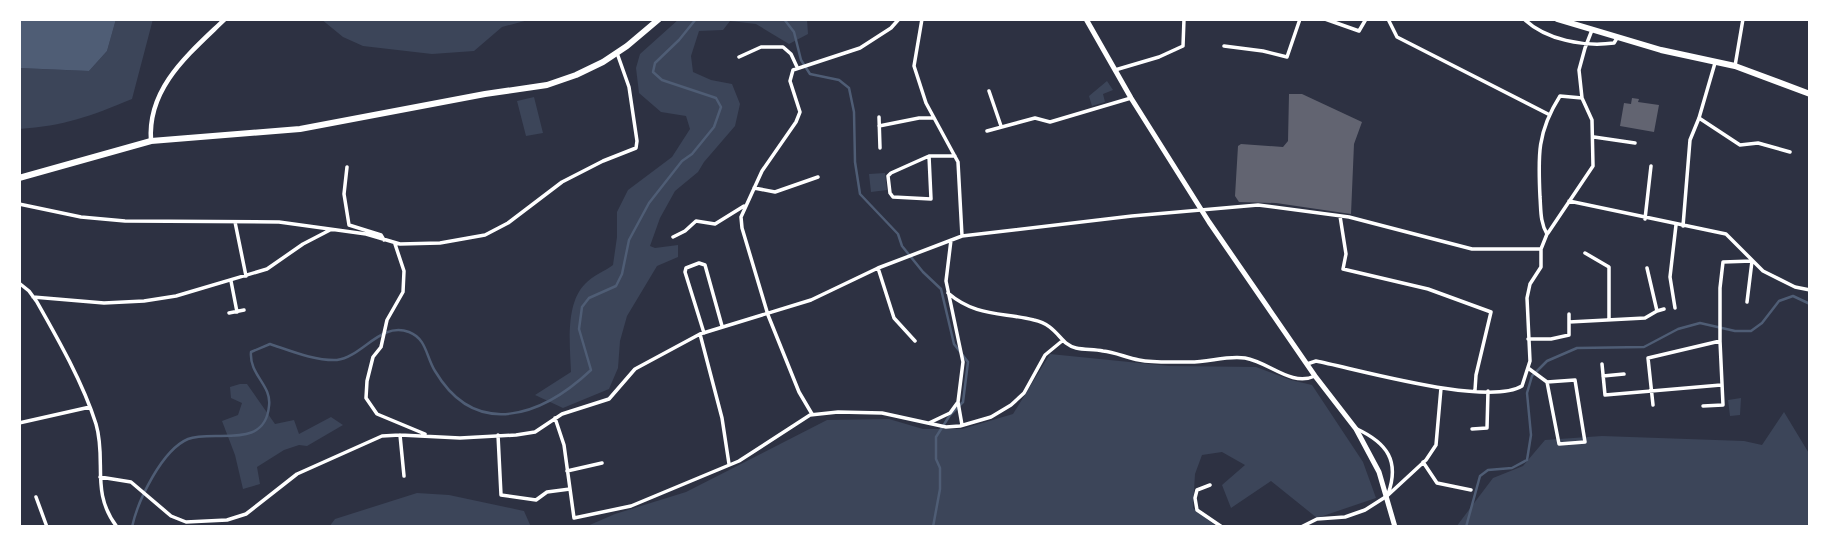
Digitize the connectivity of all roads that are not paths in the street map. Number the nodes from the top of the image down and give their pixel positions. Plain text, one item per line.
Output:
1 (225, 19) edge
2 (659, 19) edge
3 (899, 19) edge
4 (922, 19) edge
5 (1086, 19) edge
6 (1184, 19) edge
7 (1300, 19) edge
8 (1325, 19) edge
9 (1366, 19) edge
10 (1388, 19) edge
11 (1524, 19) edge
12 (1557, 19) edge
13 (1743, 19) edge
14 (1592, 30) junction
15 (1617, 38) junction
16 (1588, 43) junction
17 (1224, 46) dead end
18 (617, 53) junction
19 (739, 57) dead end
20 (1715, 61) junction
21 (1735, 66) junction
22 (800, 67) junction
23 (1114, 70) junction
24 (989, 91) dead end
25 (1810, 94) edge
26 (1131, 97) junction
27 (1582, 98) junction
28 (1548, 114) junction
29 (878, 117) dead end
30 (934, 118) junction
31 (1699, 118) junction
32 (879, 126) junction
33 (1000, 126) junction
34 (987, 131) dead end
35 (1594, 137) junction
36 (151, 141) junction
37 (1636, 143) dead end
38 (880, 148) dead end
39 (1790, 152) dead end
40 (929, 156) junction
41 (955, 156) junction
42 (1651, 166) dead end
43 (347, 167) dead end
44 (818, 177) dead end
45 (19, 178) edge
46 (754, 188) junction
47 (1569, 201) junction
48 (19, 204) edge
49 (746, 205) junction
50 (1202, 211) junction
51 (1340, 216) junction
52 (1645, 219) junction
53 (235, 222) junction
54 (1676, 225) junction
55 (1683, 227) junction
56 (330, 230) junction
57 (1548, 234) junction
58 (962, 236) junction
59 (673, 237) dead end
60 (384, 240) junction
61 (951, 240) junction
62 (395, 244) junction
63 (1541, 249) junction
64 (1585, 253) dead end
65 (1752, 261) junction
66 (878, 268) junction
67 (1647, 268) dead end
68 (246, 276) junction
69 (1648, 277) junction
70 (1641, 278) dead end
71 (231, 281) junction
72 (19, 283) edge
73 (1810, 290) edge
74 (948, 293) junction
75 (33, 297) junction
76 (1747, 302) dead end
77 (1675, 308) dead end
78 (1664, 309) dead end
79 (244, 310) dead end
80 (1657, 311) junction
81 (237, 312) junction
82 (229, 313) dead end
83 (1569, 314) dead end
84 (768, 315) junction
85 (1609, 320) junction
86 (1569, 323) junction
87 (722, 326) junction
88 (702, 334) junction
89 (1528, 339) junction
90 (915, 341) dead end
91 (1062, 341) junction
92 (1720, 341) junction
93 (1307, 364) junction
94 (1602, 364) dead end
95 (1530, 369) junction
96 (1624, 374) dead end
97 (1315, 376) junction
98 (1603, 376) junction
99 (1547, 382) junction
100 (1721, 385) junction
101 (1441, 388) junction
102 (1475, 390) junction
103 (1488, 391) junction
104 (1651, 391) junction
105 (958, 403) junction
106 (1653, 405) dead end
107 (1703, 406) dead end
108 (90, 407) junction
109 (812, 414) junction
110 (555, 418) junction
111 (19, 423) edge
112 (926, 424) junction
113 (962, 425) junction
114 (1356, 429) junction
115 (1472, 429) dead end
116 (400, 435) junction
117 (498, 435) junction
118 (430, 436) junction
119 (1423, 462) junction
120 (602, 463) dead end
121 (729, 464) junction
122 (567, 471) junction
123 (404, 476) dead end
124 (100, 477) junction
125 (1210, 485) dead end
126 (570, 489) junction
127 (1471, 489) dead end
128 (1387, 496) junction
129 (36, 497) dead end
130 (47, 527) edge
131 (117, 527) edge
132 (1222, 527) edge
133 (1301, 527) edge
134 (1395, 527) edge

1 - 36 street
2 - 18 highway
3 - 22 street
4 - 30 street
5 - 23 main road
6 - 23 street
7 - 17 street
8 - 9 street
10 - 28 street
11 - 16 street
12 - 14 highway
13 - 21 street
14 - 15 highway
14 - 16 street
15 - 16 street
15 - 20 highway
16 - 27 street
18 - 36 highway
18 - 62 street
19 - 22 street
20 - 21 highway
20 - 31 street
21 - 25 highway
22 - 46 street
23 - 26 main road
24 - 33 street
26 - 33 street
26 - 50 main road
27 - 28 street
27 - 35 street
28 - 57 street
29 - 32 street
30 - 32 street
30 - 41 street
31 - 39 street
31 - 55 street
32 - 38 street
33 - 34 street
35 - 37 street
35 - 47 street
36 - 45 highway
40 - 40 street
40 - 41 street
41 - 58 street
42 - 52 street
43 - 60 street
44 - 46 street
46 - 49 street
47 - 52 street
47 - 57 street
48 - 53 street
49 - 59 street
49 - 84 street
50 - 51 street
50 - 58 street
50 - 93 main road
51 - 63 street
51 - 102 street
52 - 54 street
53 - 56 street
53 - 68 street
54 - 55 street
54 - 77 street
55 - 65 street
56 - 60 street
56 - 68 street
57 - 63 street
58 - 61 street
60 - 62 street
61 - 66 street
61 - 74 street
62 - 118 street
63 - 89 street
64 - 85 street
65 - 73 street
65 - 76 street
65 - 92 street
66 - 84 street
66 - 90 street
67 - 69 street
68 - 71 street
69 - 70 street
69 - 80 street
71 - 75 street
71 - 81 street
72 - 75 street
74 - 91 street
74 - 105 street
75 - 108 street
78 - 80 street
79 - 81 street
80 - 85 street
81 - 82 street
83 - 86 street
84 - 87 street
84 - 109 street
85 - 86 street
86 - 89 street
87 - 88 street
87 - 88 street
88 - 110 street
88 - 121 street
89 - 95 street
91 - 97 street
91 - 113 street
92 - 100 street
92 - 104 street
93 - 97 main road
93 - 101 street
94 - 98 street
95 - 99 street
95 - 103 street
96 - 98 street
97 - 114 main road
98 - 104 street
99 - 99 street
100 - 104 street
100 - 107 street
101 - 102 street
101 - 119 street
102 - 103 street
103 - 115 street
104 - 106 street
105 - 112 street
105 - 113 street
108 - 111 street
108 - 124 street
109 - 112 street
109 - 121 street
110 - 117 street
110 - 122 street
112 - 113 street
114 - 128 main road
114 - 128 street
116 - 118 street
116 - 123 street
116 - 124 street
117 - 118 street
117 - 126 street
119 - 127 street
119 - 128 street
120 - 122 street
121 - 126 street
122 - 126 street
124 - 131 street
125 - 132 street
128 - 133 street
128 - 134 main road
129 - 130 street

